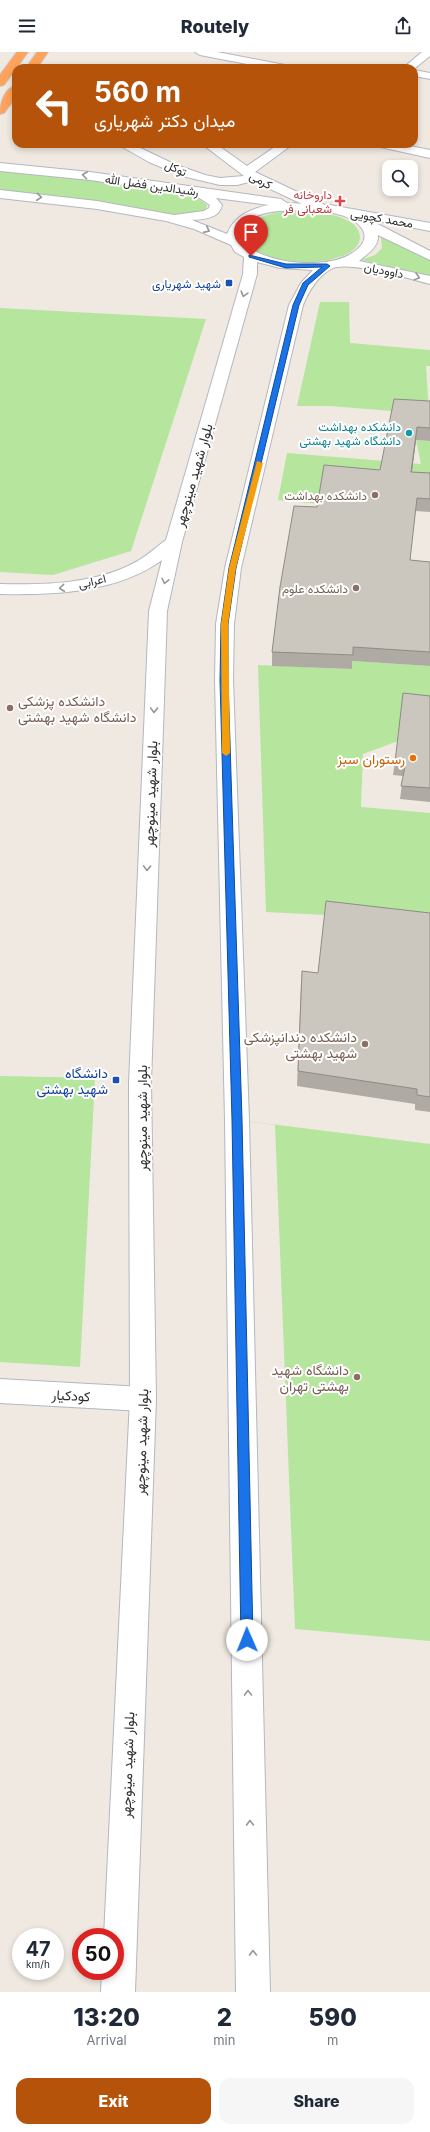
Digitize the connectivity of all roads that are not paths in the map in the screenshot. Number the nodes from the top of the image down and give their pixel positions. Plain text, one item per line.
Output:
1 (23, 52) edge
2 (42, 52) edge
3 (200, 52) edge
4 (429, 52) edge
5 (14, 64) edge
6 (34, 64) edge
7 (264, 64) edge
8 (413, 64) edge
9 (12, 67) edge
10 (418, 74) edge
11 (430, 76) edge
12 (0, 83) edge
13 (12, 94) edge
14 (0, 111) edge
15 (132, 148) edge
16 (214, 148) edge
17 (283, 148) edge
18 (402, 148) edge
19 (430, 154) edge
20 (0, 167) edge
21 (255, 177) junction
22 (198, 192) junction
23 (0, 194) edge
24 (216, 194) junction
25 (304, 206) junction
26 (319, 207) junction
27 (334, 209) junction
28 (168, 217) junction
29 (366, 224) junction
30 (430, 227) edge
31 (242, 249) junction
32 (430, 256) edge
33 (332, 265) junction
34 (430, 280) edge
35 (174, 542) junction
36 (0, 589) edge
37 (0, 1391) edge
38 (143, 1399) junction
39 (118, 1992) edge
40 (253, 1992) edge

1 - 5 highway
2 - 6 highway
3 - 7 main road
4 - 8 main road
9 - 12 highway
10 - 11 main road
13 - 14 highway
15 - 21 main road, توکل
16 - 21 main road, کرمی
17 - 21 main road
18 - 19 main road
22 -> 20 main road, رشیدالدین فضل الله
21 - 24 main road
21 - 26 main road, کرمی
22 - 24 main road, رشیدالدین فضل الله
22 - 28 main road
23 -> 28 main road, رشیدالدین فضل الله
24 - 25 main road, رشیدالدین فضل الله
25 - 26 main road
25 - 31 main road, بلوار شهید مینوچهر
26 - 27 main road
27 - 29 main road, داوودیان
27 - 30 main road, محمد کچویی
28 -> 31 main road, رشیدالدین فضل الله
29 - 32 main road, داوودیان
29 - 33 main road
31 - 33 main road, داوودیان
31 -> 35 main road, بلوار شهید مینوچهر
33 -> 34 main road, داوودیان
40 -> 33 main road
35 -> 36 main road, اعرابی
35 -> 38 main road, بلوار شهید مینوچهر
37 - 38 main road, کودکیار
38 - 39 main road, بلوار شهید مینوچهر

